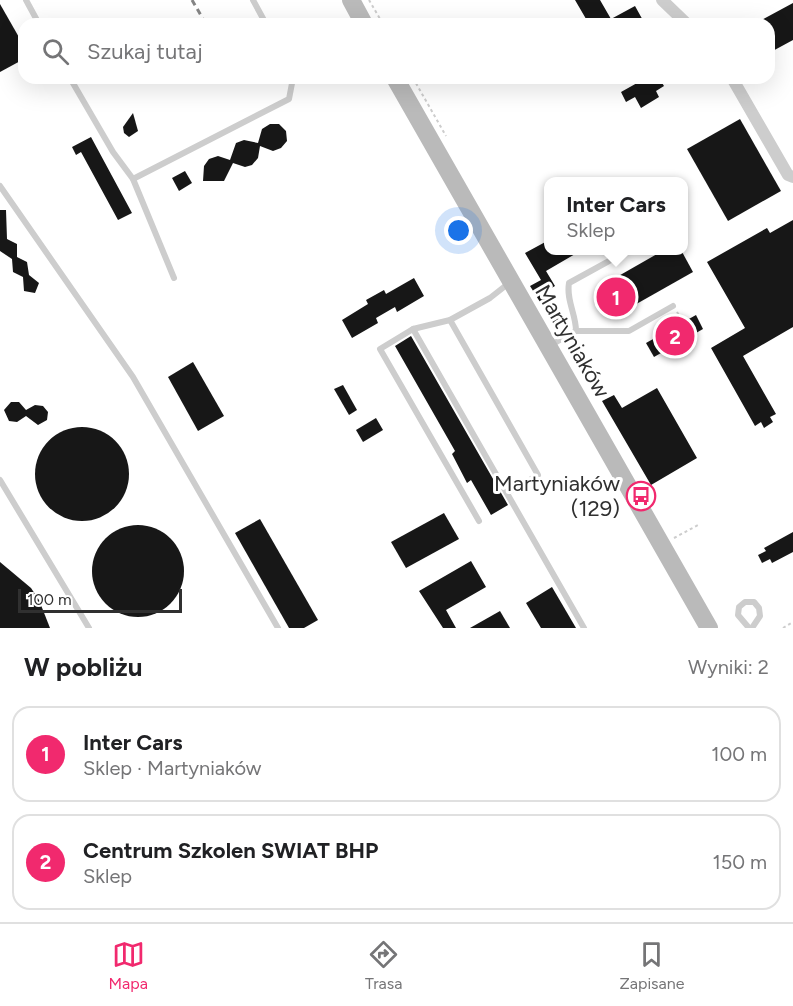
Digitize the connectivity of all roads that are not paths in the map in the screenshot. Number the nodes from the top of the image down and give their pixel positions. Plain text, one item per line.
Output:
1 (26, 0) edge
2 (253, 0) edge
3 (351, 0) edge
4 (662, 0) edge
5 (36, 18) edge
6 (263, 18) edge
7 (361, 18) edge
8 (681, 18) edge
9 (73, 84) edge
10 (292, 84) edge
11 (398, 84) edge
12 (737, 84) edge
13 (793, 177) edge
14 (133, 179) junction
15 (1, 189) edge
16 (620, 255) edge
17 (174, 278) dead end
18 (511, 282) junction
19 (673, 306) road end
20 (450, 320) junction
21 (414, 329) junction
22 (576, 331) junction
23 (548, 347) junction
24 (0, 480) edge
25 (507, 493) junction
26 (479, 521) dead end
27 (89, 628) edge
28 (278, 628) edge
29 (584, 628) edge
30 (709, 628) edge

1 - 5 lane
2 - 6 lane
3 - 7 main road
4 - 8 street
9 - 14 lane
10 - 14 lane
11 - 18 main road, Martyniaków
12 - 13 street
14 - 17 lane
15 - 28 lane
16 - 22 lane
18 - 20 lane
18 - 23 main road, Martyniaków
19 - 22 lane
20 - 21 lane
20 - 25 lane
21 - 25 lane
21 - 26 lane
22 - 23 lane
23 - 30 main road, Martyniaków
24 - 27 lane
25 - 29 lane

